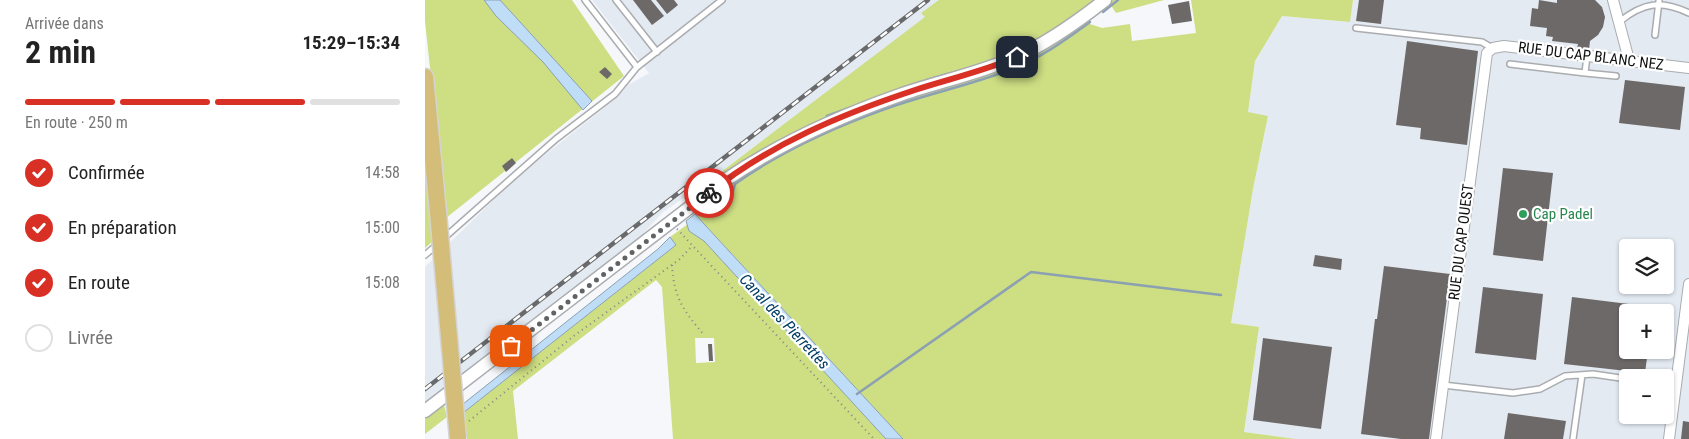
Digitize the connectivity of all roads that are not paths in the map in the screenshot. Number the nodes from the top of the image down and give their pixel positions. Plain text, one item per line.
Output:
1 (585, 0) edge
2 (616, 0) edge
3 (722, 0) edge
4 (1105, 0) edge
5 (1613, 0) edge
6 (1659, 1) junction
7 (1689, 13) edge
8 (1619, 22) junction
9 (1356, 28) dead end
10 (1655, 34) dead end
11 (1493, 48) junction
12 (657, 52) junction
13 (1587, 56) junction
14 (1629, 60) junction
15 (1510, 64) dead end
16 (637, 67) junction
17 (1689, 68) edge
18 (1585, 73) junction
19 (1616, 76) dead end
20 (425, 77) edge
21 (425, 255) edge
22 (1689, 284) edge
23 (1688, 297) edge
24 (1582, 375) junction
25 (1619, 378) edge
26 (1443, 385) junction
27 (1676, 385) joint
28 (425, 412) edge
29 (458, 439) edge
30 (1436, 439) edge
31 (1573, 439) edge
32 (1669, 439) edge

1 - 16 lane
2 - 12 lane
3 - 12 lane
4 - 28 street
5 - 8 street
6 - 7 lane
6 - 8 lane
6 - 10 lane
8 - 14 street
9 - 11 lane
11 - 13 street, RUE DU CAP BLANC NEZ
11 - 26 street, RUE DU CAP OUEST
12 - 16 lane
13 - 14 street, RUE DU CAP BLANC NEZ
13 - 18 lane
14 - 17 street, RUE DU CAP BLANC NEZ
15 - 18 lane
16 - 21 lane
18 - 19 lane
20 - 29 main road, bridge
22 - 23 street
23 - 27 street
24 - 25 lane
24 - 26 lane
24 - 31 lane
26 - 30 street, RUE DU CAP OUEST
27 - 32 street

